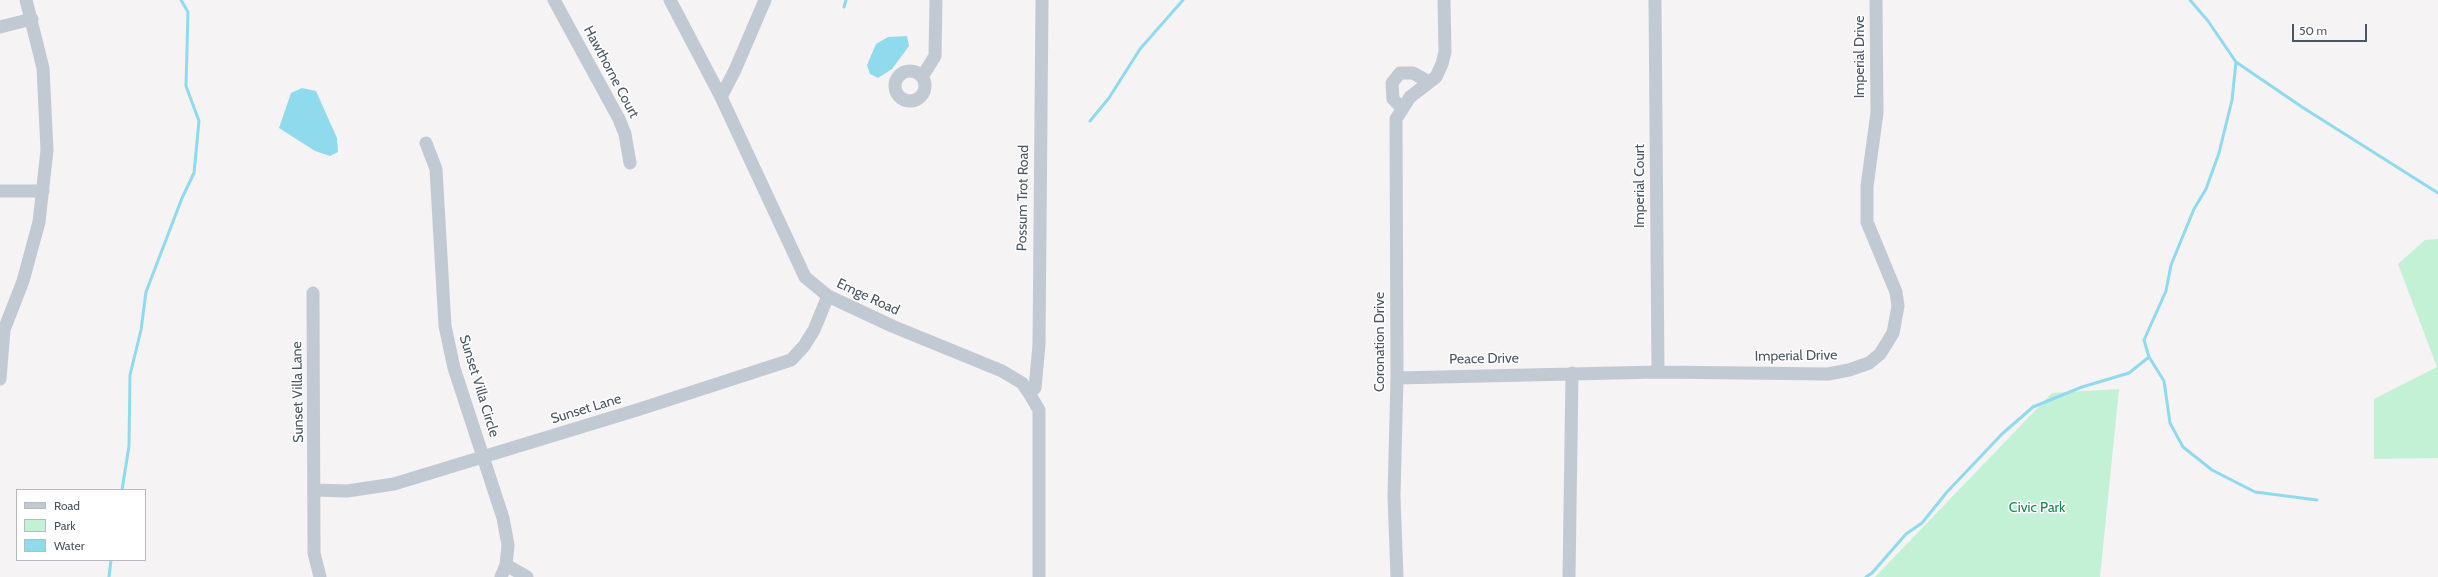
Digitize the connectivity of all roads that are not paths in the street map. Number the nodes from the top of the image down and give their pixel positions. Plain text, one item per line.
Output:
1 (26, 0) edge
2 (554, 0) edge
3 (670, 0) edge
4 (765, 0) edge
5 (936, 0) edge
6 (1042, 0) edge
7 (1444, 0) edge
8 (1655, 0) edge
9 (1876, 0) edge
10 (32, 19) junction
11 (0, 28) edge
12 (922, 77) dead end
13 (1429, 82) junction
14 (721, 97) junction
15 (1401, 107) junction
16 (426, 144) dead end
17 (630, 163) dead end
18 (43, 191) junction
19 (0, 192) edge
20 (313, 293) dead end
21 (828, 296) junction
22 (2, 330) edge
23 (1658, 372) junction
24 (1572, 373) junction
25 (1397, 378) junction
26 (0, 379) edge
27 (1029, 393) junction
28 (485, 457) junction
29 (315, 490) junction
30 (506, 565) junction
31 (320, 577) edge
32 (501, 577) edge
33 (527, 577) edge
34 (1039, 577) edge
35 (1396, 577) edge
36 (1569, 577) edge

1 - 10 street
2 - 17 street, Hawthorne Court
3 - 14 street, Emge Road
4 - 14 street
5 - 12 street
6 - 27 street, Possum Trot Road
7 - 13 street
8 - 23 street, Imperial Court
9 - 23 street, Imperial Drive
10 - 11 street
10 - 18 street
13 - 15 street
13 - 15 street
14 - 21 street, Emge Road
15 - 25 street, Coronation Drive
16 - 28 street, Sunset Villa Circle
18 - 19 street
18 - 22 street
20 - 29 street, Sunset Villa Lane
21 - 27 street, Emge Road
21 - 28 street, Sunset Lane
22 - 26 street
23 - 24 street, Imperial Drive
24 - 25 street, Peace Drive
24 - 36 street
25 - 35 street, Coronation Drive
27 - 34 street, Emge Road
28 - 29 street, Sunset Lane
28 - 30 street, Sunset Villa Circle
29 - 31 street
30 - 32 street, Sunset Villa Circle
30 - 33 street

